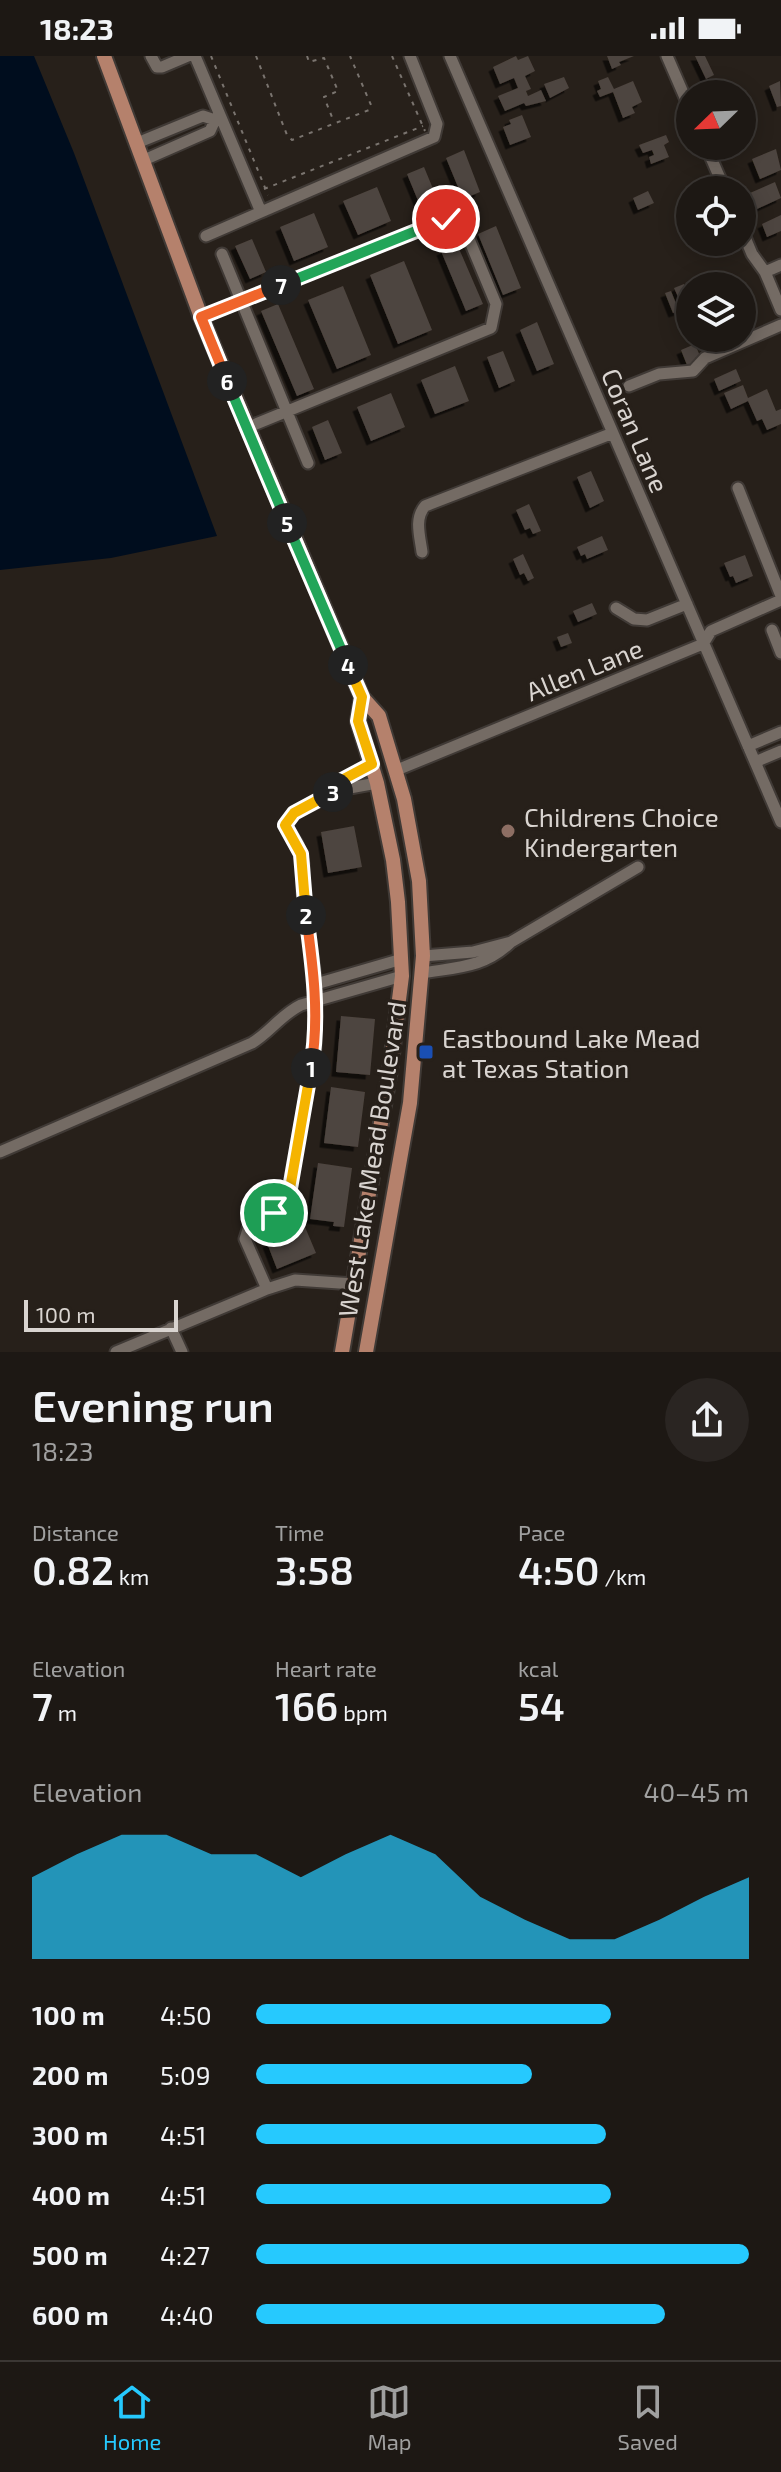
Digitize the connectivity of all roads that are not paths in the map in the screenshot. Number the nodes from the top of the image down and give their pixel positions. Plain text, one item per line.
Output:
1 (104, 56) edge
2 (151, 56) edge
3 (188, 56) edge
4 (195, 56) edge
5 (450, 56) edge
6 (667, 56) edge
7 (412, 57) edge
8 (677, 80) edge
9 (218, 119) junction
10 (137, 143) junction
11 (144, 160) junction
12 (261, 212) junction
13 (206, 236) dead end
14 (222, 254) dead end
15 (753, 256) edge
16 (781, 265) edge
17 (765, 272) junction
18 (242, 301) junction
19 (781, 310) edge
20 (201, 317) junction
21 (781, 325) edge
22 (629, 386) dead end
23 (288, 411) junction
24 (246, 428) junction
25 (613, 433) junction
26 (308, 463) dead end
27 (738, 488) dead end
28 (422, 552) dead end
29 (781, 598) edge
30 (687, 604) junction
31 (616, 608) dead end
32 (772, 630) dead end
33 (703, 644) junction
34 (781, 653) edge
35 (362, 697) junction
36 (781, 732) edge
37 (748, 746) junction
38 (781, 751) edge
39 (755, 762) junction
40 (372, 764) junction
41 (397, 770) junction
42 (377, 783) junction
43 (333, 791) junction
44 (781, 822) edge
45 (638, 867) dead end
46 (511, 942) junction
47 (423, 956) junction
48 (402, 959) junction
49 (422, 973) junction
50 (402, 976) junction
51 (316, 984) junction
52 (315, 1000) junction
53 (0, 1152) edge
54 (354, 1284) junction
55 (377, 1287) junction
56 (267, 1289) junction
57 (171, 1328) junction
58 (116, 1352) edge
59 (182, 1352) edge
60 (342, 1352) edge
61 (366, 1352) edge

1 - 10 main road, West Lake Mead Boulevard
2 - 3 street
4 - 9 street
5 - 25 street, Coran Lane
6 - 8 street
7 - 12 street
9 - 10 street
9 - 11 street
9 - 12 street
10 - 11 main road, West Lake Mead Boulevard
11 - 20 main road, West Lake Mead Boulevard
12 - 13 street
14 - 18 street
15 - 17 street
16 - 17 street
17 - 19 street
18 - 20 street
18 - 23 street
18 - 23 street
20 - 24 main road, West Lake Mead Boulevard
21 - 22 street
23 - 24 street
23 - 26 street
24 - 35 main road, West Lake Mead Boulevard
25 - 28 street
25 - 30 street, Coran Lane
27 - 29 street
29 - 33 street, Allen Lane
30 - 31 street
30 - 33 street, Coran Lane
32 - 34 street
33 - 37 street, Coran Lane
33 - 41 street, Allen Lane
35 - 40 main road, West Lake Mead Boulevard
35 - 41 main road, West Lake Mead Boulevard
36 - 37 street
37 - 39 street, Coran Lane
38 - 39 street
39 - 44 street, Coran Lane
40 - 42 main road, West Lake Mead Boulevard
40 - 43 street
41 - 47 main road, West Lake Mead Boulevard
42 - 43 street
42 - 48 main road, West Lake Mead Boulevard
43 - 51 street
45 - 46 street
46 - 47 street
46 - 49 street
47 - 48 main road
47 - 49 main road, West Lake Mead Boulevard
48 - 50 main road, West Lake Mead Boulevard
48 - 51 street
49 - 50 main road
49 - 55 main road, West Lake Mead Boulevard
50 - 52 street
50 - 54 main road, West Lake Mead Boulevard
51 - 52 street
52 - 53 street
52 - 56 street
54 - 55 main road
54 - 56 street
54 - 60 main road, West Lake Mead Boulevard
55 - 61 main road, West Lake Mead Boulevard
56 - 57 street
57 - 58 street
57 - 59 street

